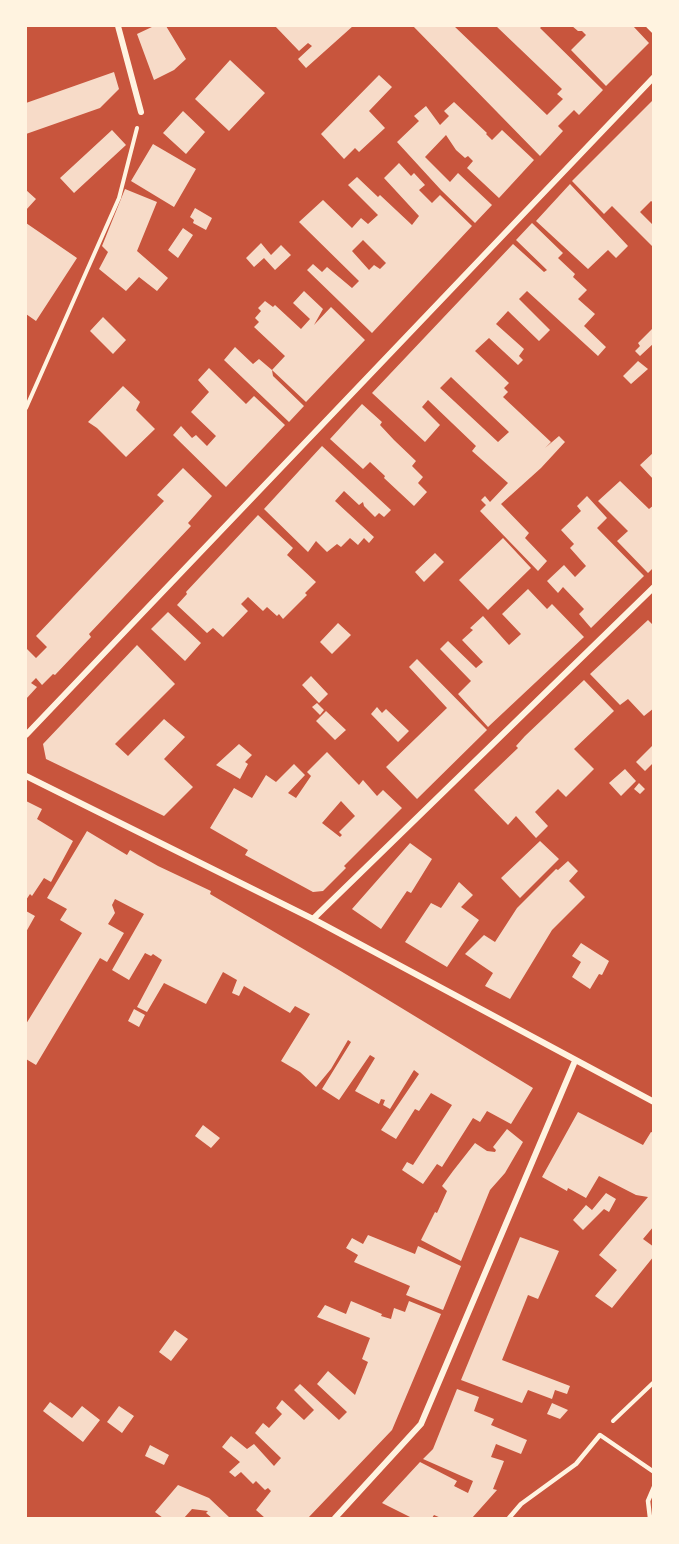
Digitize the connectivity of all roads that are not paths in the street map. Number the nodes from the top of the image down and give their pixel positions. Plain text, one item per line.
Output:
1 (118, 26) edge
2 (654, 77) edge
3 (141, 112) road end
4 (654, 587) edge
5 (26, 735) edge
6 (26, 776) edge
7 (313, 920) junction
8 (575, 1061) junction
9 (654, 1102) edge
10 (654, 1472) edge
11 (654, 1487) edge
12 (335, 1518) edge
13 (509, 1518) edge
14 (650, 1518) edge

1 - 3 street
2 - 5 street
4 - 7 street
6 - 7 street
7 - 8 street
8 - 9 street
8 - 12 street
10 - 13 lane
11 - 14 lane

